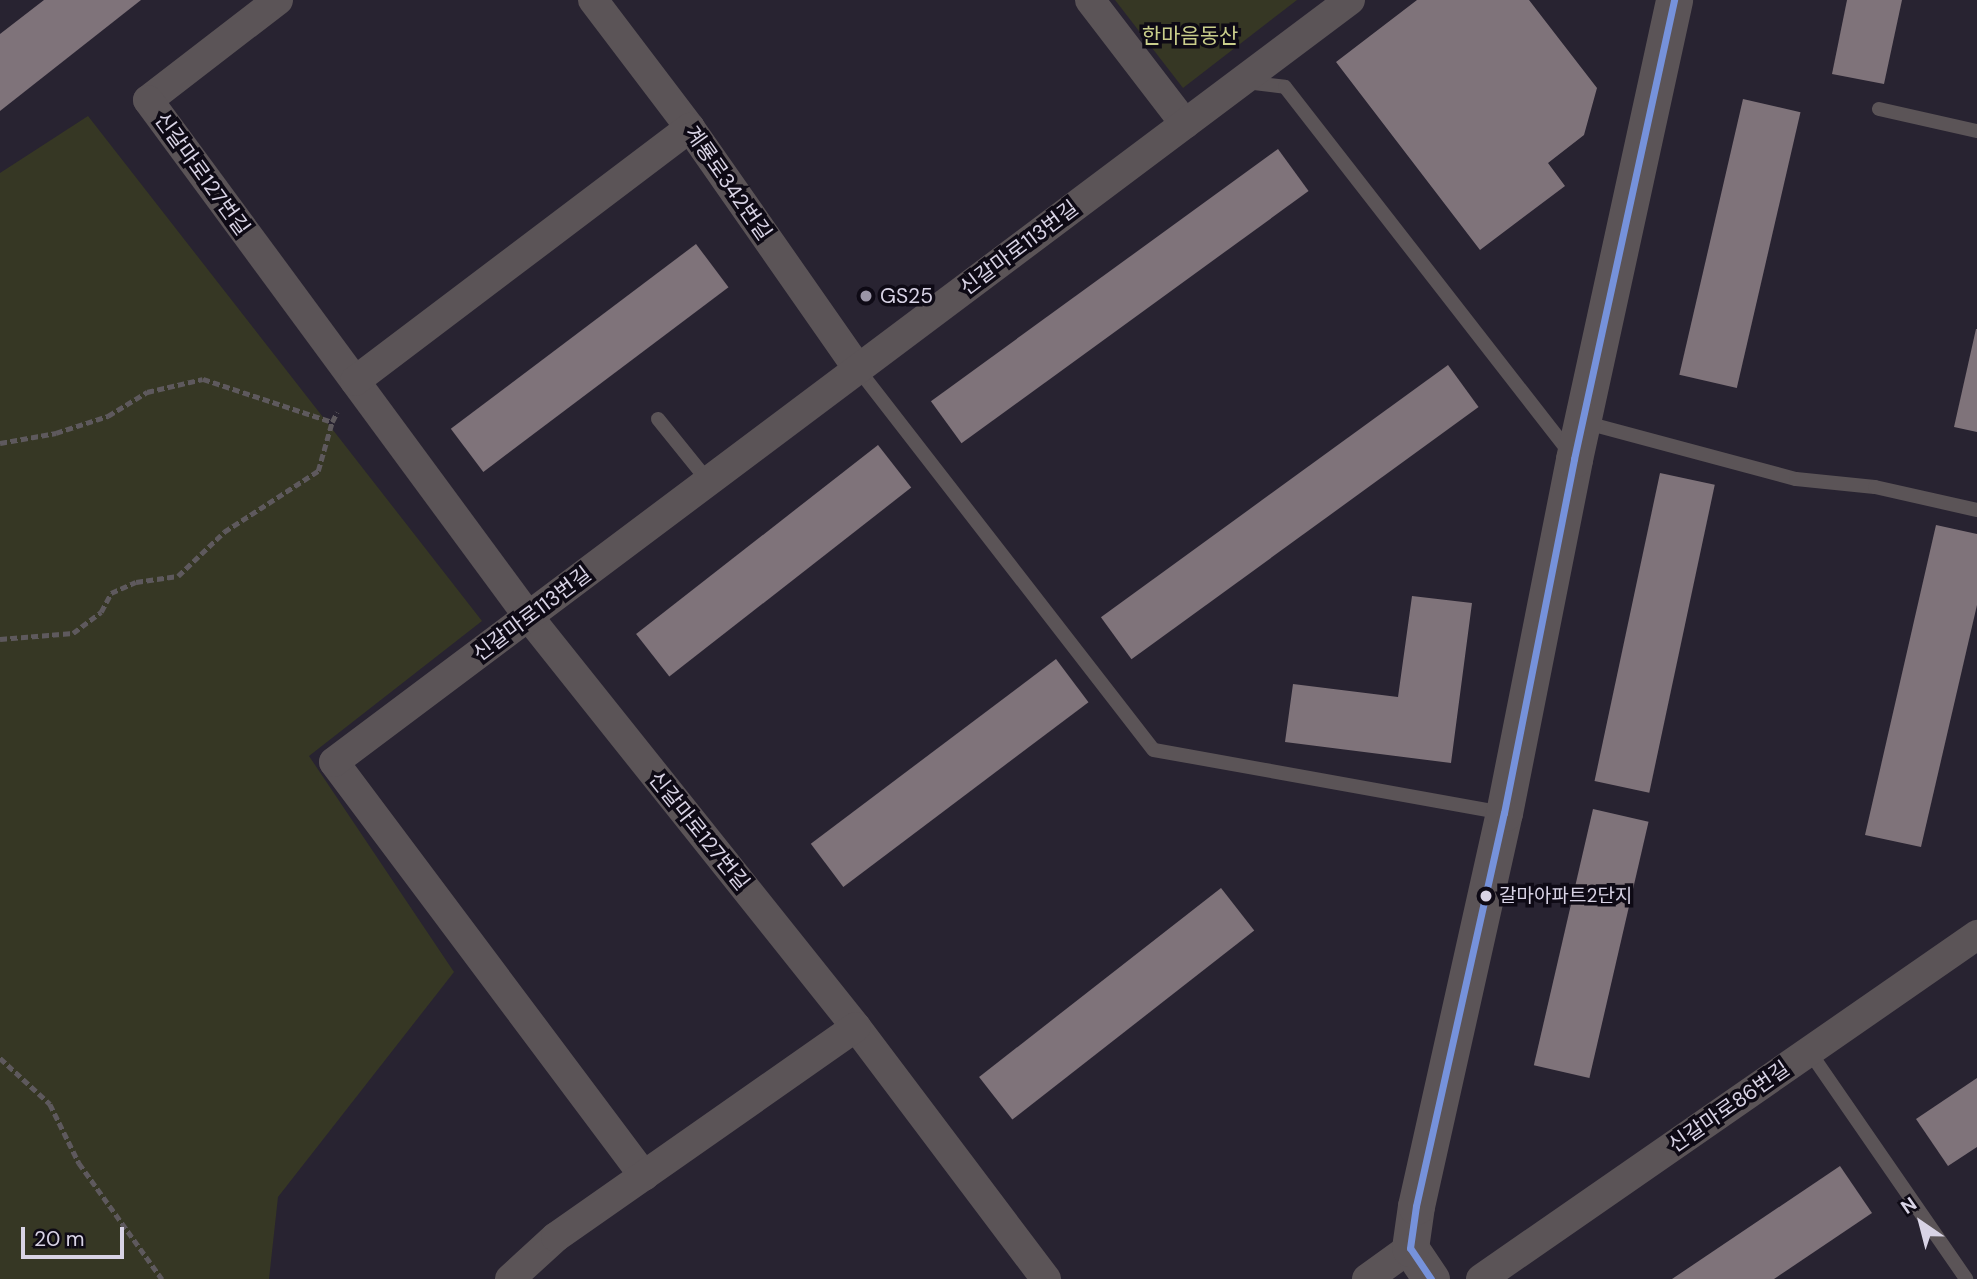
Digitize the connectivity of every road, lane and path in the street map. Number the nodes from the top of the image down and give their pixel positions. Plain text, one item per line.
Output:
1 (278, 0) edge
2 (593, 0) edge
3 (1090, 0) edge
4 (1350, 0) edge
5 (1668, 4) edge
6 (1241, 81) junction
7 (1879, 109) dead end
8 (1185, 124) junction
9 (690, 128) junction
10 (1977, 131) edge
11 (858, 369) junction
12 (355, 381) junction
13 (657, 419) dead end
14 (332, 422) junction
15 (1583, 422) junction
16 (0, 443) edge
17 (1574, 459) junction
18 (708, 481) junction
19 (1977, 510) edge
20 (528, 616) junction
21 (0, 639) edge
22 (1504, 813) junction
23 (1977, 935) edge
24 (856, 1027) junction
25 (1809, 1051) junction
26 (0, 1058) edge
27 (644, 1176) junction
28 (1410, 1248) junction
29 (162, 1279) edge
30 (510, 1279) edge
31 (1046, 1279) edge
32 (1367, 1279) edge
33 (1431, 1279) edge
34 (1481, 1279) edge
35 (1966, 1279) edge

1 - 12 street, 신갈마로127번길
2 - 9 street, 계룡로342번길
3 - 8 street
4 - 6 street, 신갈마로113번길
5 - 15 street
6 - 8 street, 신갈마로113번길
6 - 17 lane
7 - 10 lane
8 - 11 street, 신갈마로113번길
9 - 11 street, 계룡로342번길
9 - 12 street
11 - 18 street, 신갈마로113번길
11 - 22 lane
12 - 14 path
12 - 20 street, 신갈마로127번길
13 - 18 lane
14 - 16 path
14 - 21 path
15 - 17 street
15 - 19 lane
17 - 22 street
18 - 20 street, 신갈마로113번길
20 - 24 street, 신갈마로127번길
20 - 27 street, 신갈마로113번길
22 - 28 street
23 - 25 street, 신갈마로86번길
24 - 27 street
24 - 31 street, 신갈마로127번길
25 - 34 street, 신갈마로86번길
25 - 35 lane
26 - 29 path
27 - 30 street
28 - 32 street
28 - 33 street

